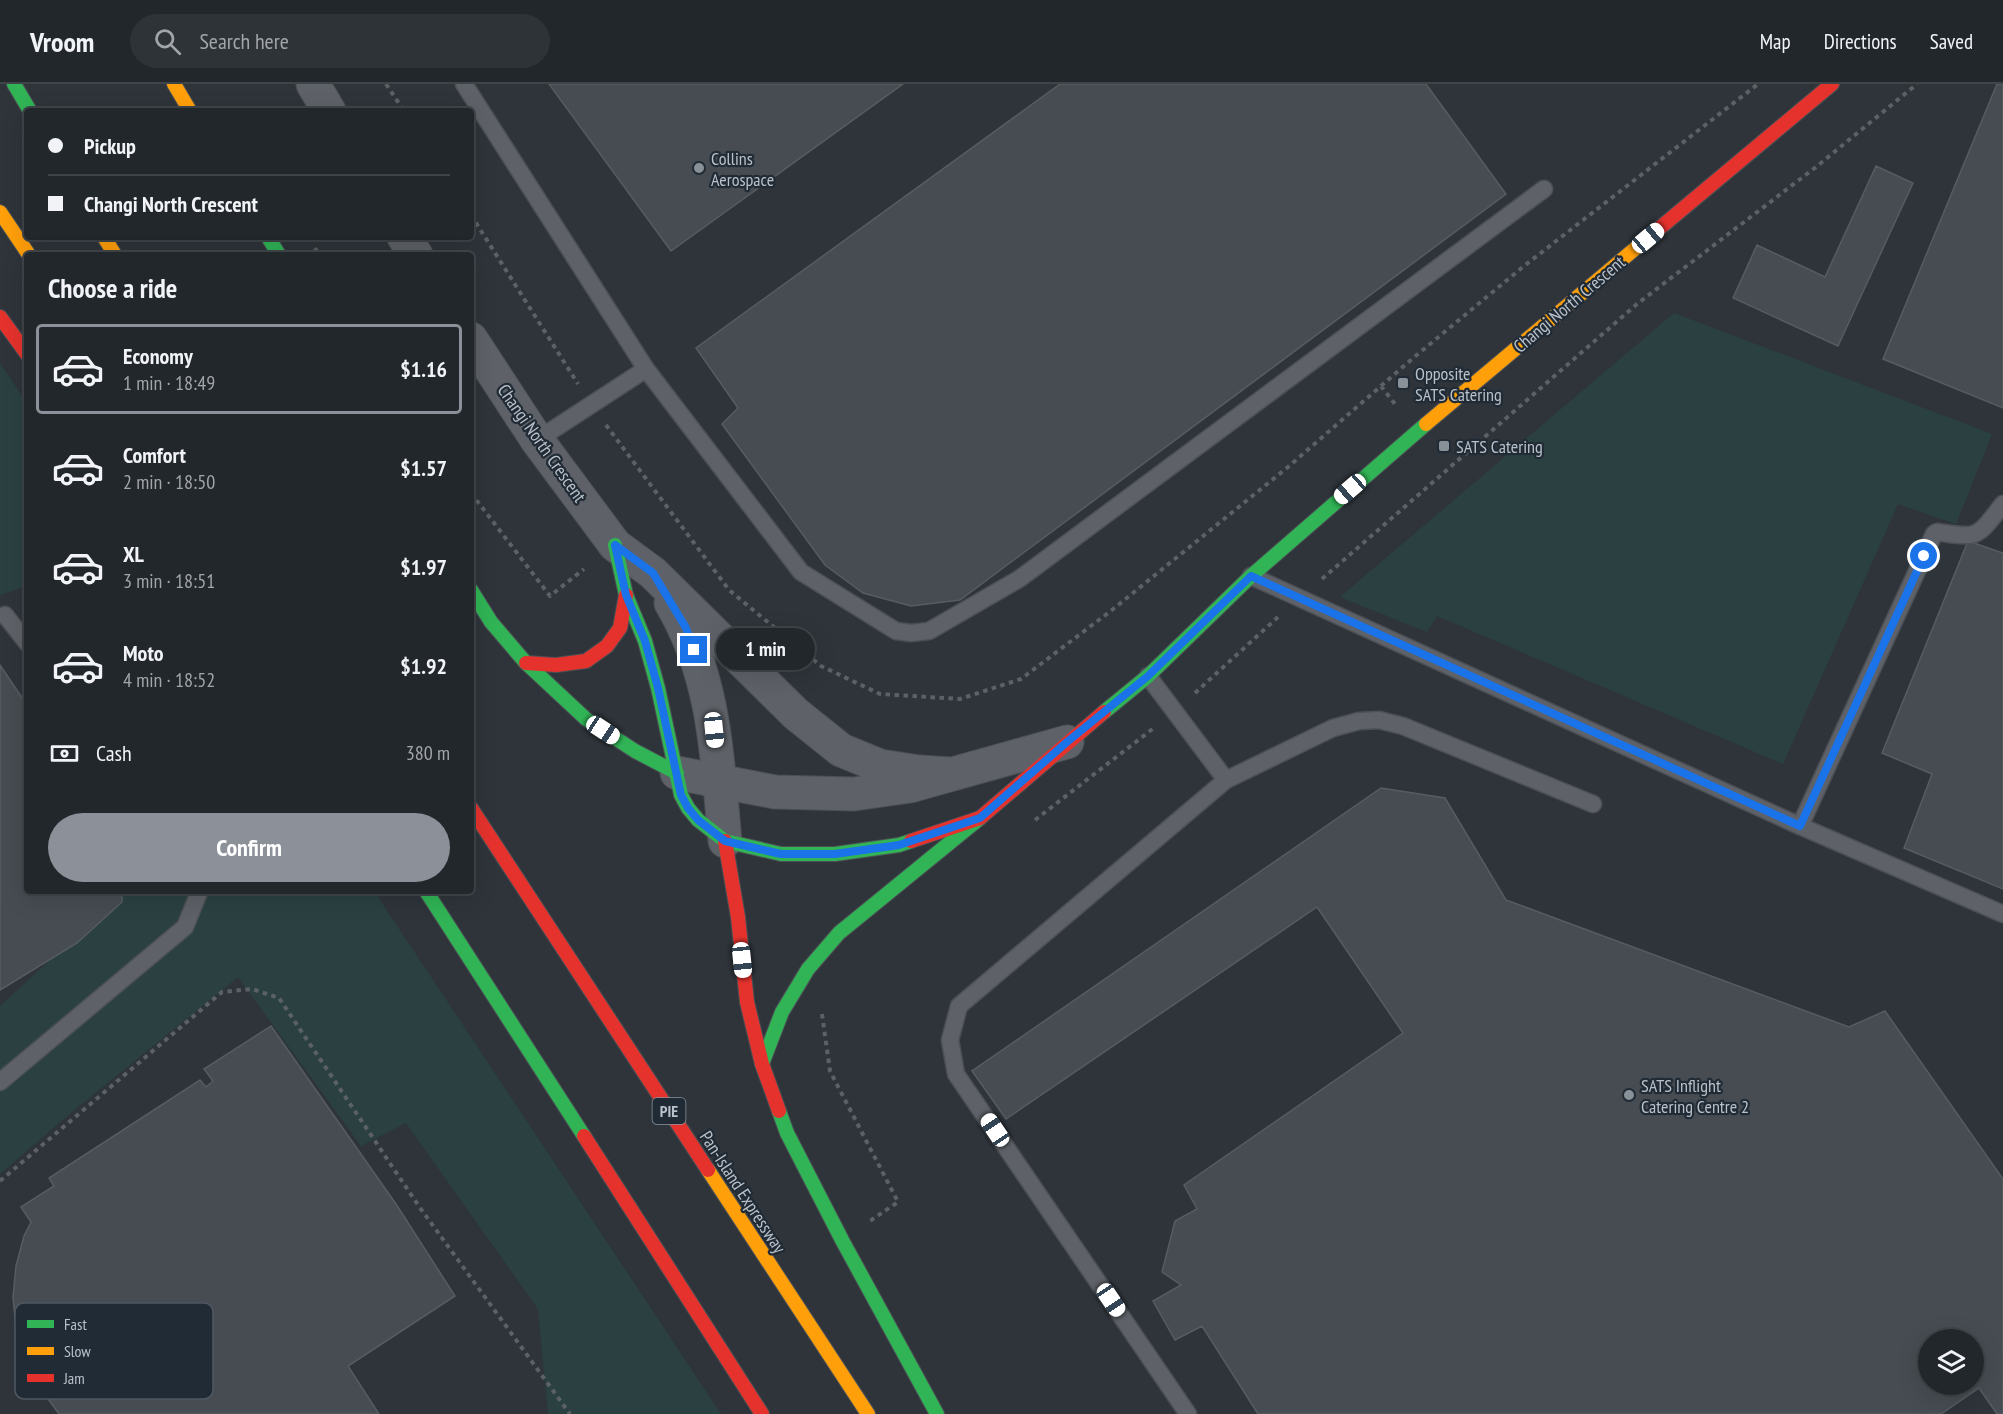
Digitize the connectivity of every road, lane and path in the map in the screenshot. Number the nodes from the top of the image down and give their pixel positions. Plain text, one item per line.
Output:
1 (14, 84) edge
2 (174, 84) edge
3 (314, 84) edge
4 (386, 84) edge
5 (464, 84) edge
6 (1758, 84) edge
7 (1832, 84) edge
8 (1917, 84) edge
9 (28, 108) edge
10 (188, 108) edge
11 (327, 108) edge
12 (402, 108) edge
13 (1544, 189) dead end
14 (0, 212) edge
15 (474, 220) edge
16 (27, 252) edge
17 (0, 316) edge
18 (474, 344) edge
19 (24, 350) edge
20 (646, 369) junction
21 (592, 405) junction
22 (537, 440) junction
23 (474, 497) edge
24 (2003, 504) edge
25 (615, 545) junction
26 (653, 573) junction
27 (1251, 576) junction
28 (474, 595) edge
29 (626, 595) junction
30 (1299, 598) junction
31 (5, 615) dead end
32 (24, 639) edge
33 (526, 663) junction
34 (1148, 676) junction
35 (1175, 711) junction
36 (1067, 742) junction
37 (677, 773) junction
38 (950, 774) junction
39 (1226, 780) junction
40 (719, 781) junction
41 (1593, 804) dead end
42 (474, 813) edge
43 (980, 818) junction
44 (1029, 825) dead end
45 (1800, 826) junction
46 (725, 841) junction
47 (198, 894) edge
48 (428, 894) edge
49 (2003, 914) edge
50 (822, 1008) dead end
51 (762, 1064) junction
52 (0, 1082) edge
53 (0, 1181) edge
54 (843, 1240) junction
55 (570, 1414) edge
56 (762, 1414) edge
57 (868, 1414) edge
58 (937, 1414) edge
59 (1188, 1414) edge

1 - 9 main road
2 - 10 main road
3 - 11 street
4 - 12 path
5 - 20 lane
6 - 21 path
7 - 27 main road, Changi North Crescent
8 - 30 path
13 - 20 lane
14 - 16 main road
15 - 21 path
17 - 19 main road
18 - 22 street, Changi North Crescent
20 - 21 lane
21 - 22 lane
22 - 25 street, Changi North Crescent
23 - 25 path
24 - 45 lane
25 - 26 street, Changi North Crescent
25 - 29 main road, Changi North Crescent
26 - 38 street, Changi North Crescent
26 - 40 street, Changi North Crescent
27 - 30 lane
27 - 34 main road, Changi North Crescent
28 - 33 main road
29 - 33 main road
29 - 37 main road, Changi North Crescent
30 - 35 path
30 - 45 lane
31 - 32 lane
33 - 37 main road
34 - 35 lane
34 - 36 main road, Changi North Crescent
35 - 39 lane
35 - 44 path
36 - 38 street, Changi North Crescent
36 - 43 main road, Changi North Crescent
37 - 40 street, Changi North Crescent
37 - 46 main road, Changi North Crescent
38 - 40 street, Changi North Crescent
39 - 41 lane
39 - 59 lane
40 - 46 street, Changi North Crescent
42 - 57 main road, Pan-Island Expressway / PIE
43 - 46 main road, Changi North Crescent
43 - 51 main road
45 - 49 lane
46 - 51 main road
47 - 52 lane
48 - 56 main road
50 - 54 path
51 - 54 main road
53 - 55 path
54 - 58 main road

